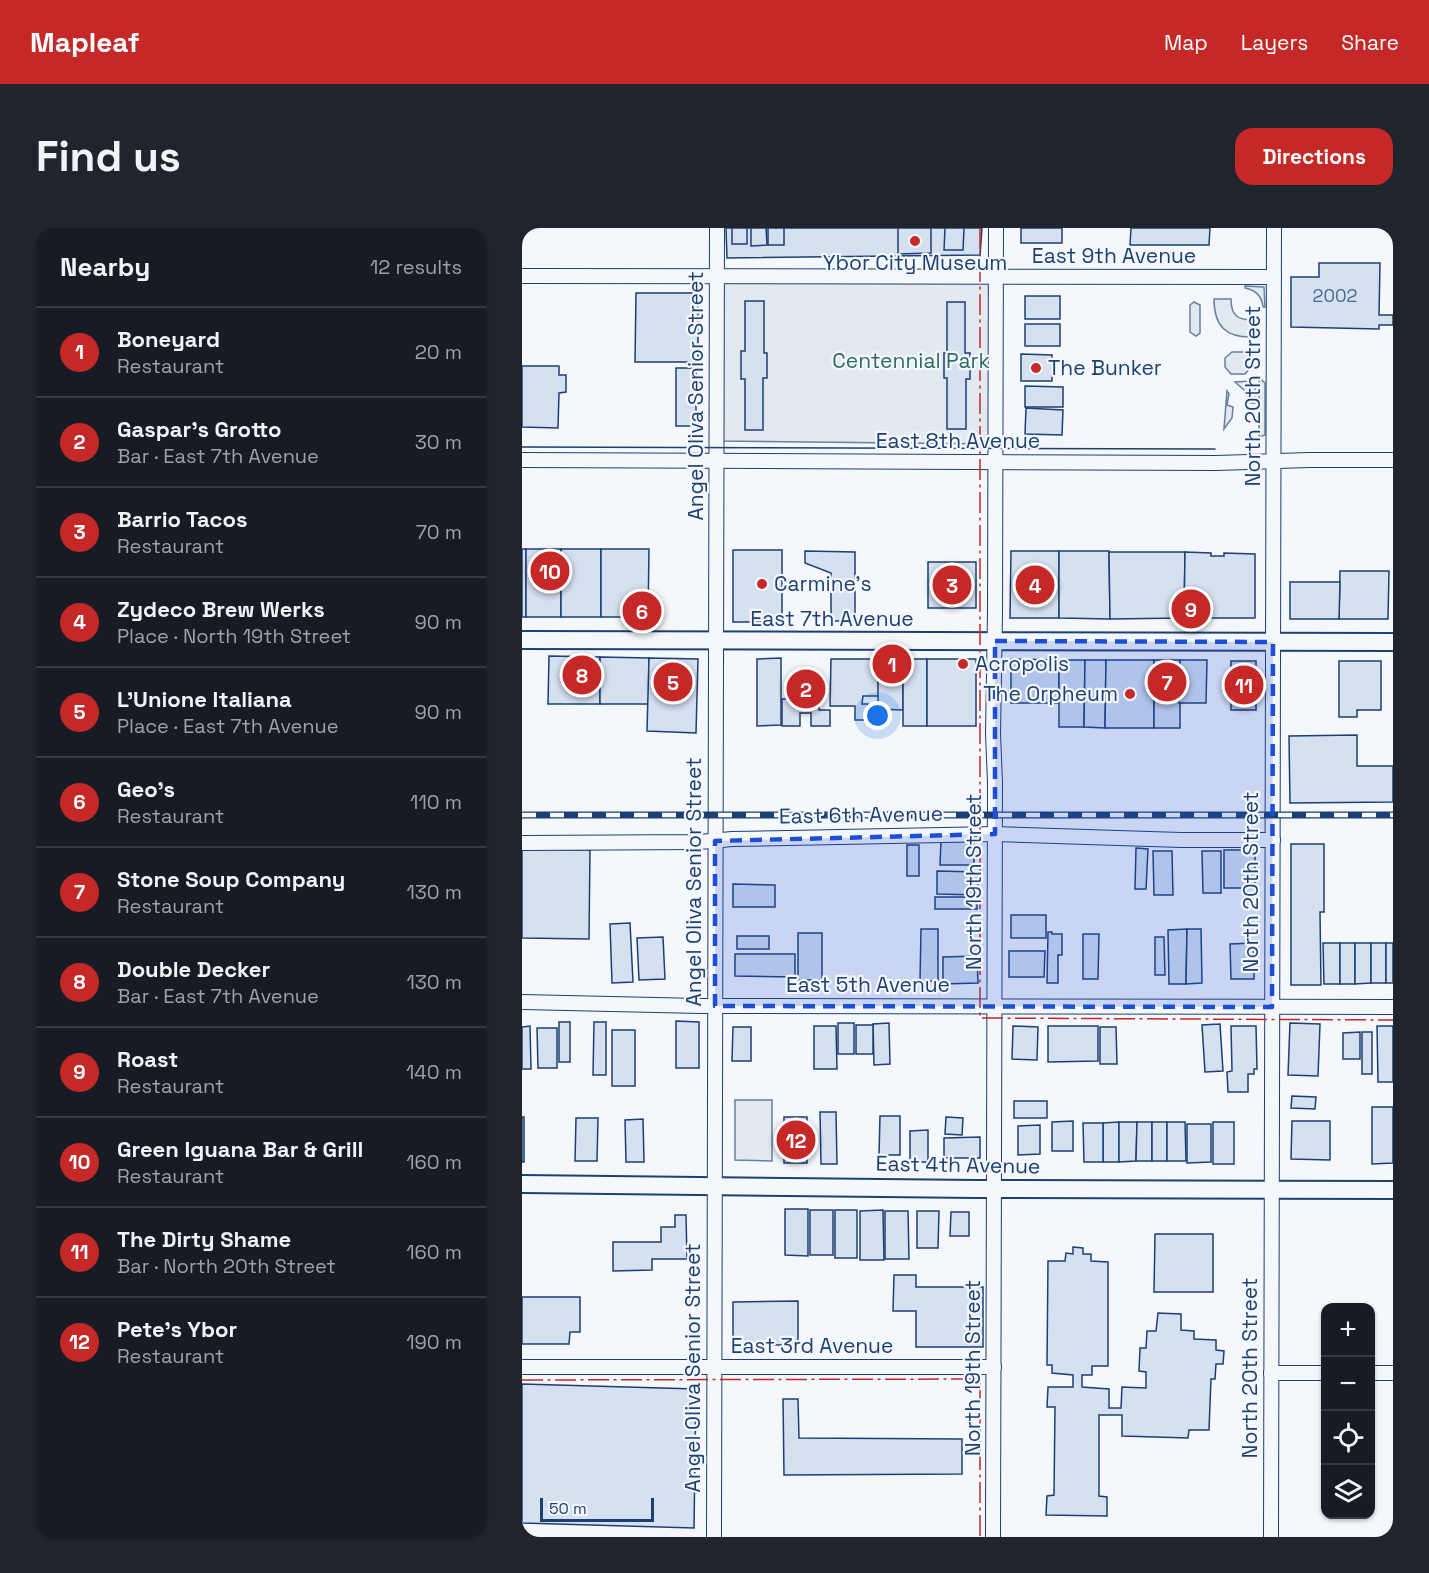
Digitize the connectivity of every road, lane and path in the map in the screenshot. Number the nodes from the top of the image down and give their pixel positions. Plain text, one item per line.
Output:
1 (717, 228) edge
2 (996, 228) edge
3 (1274, 228) edge
4 (522, 276) edge
5 (717, 276) junction
6 (996, 276) junction
7 (1274, 277) junction
8 (522, 460) edge
9 (1273, 460) junction
10 (1393, 460) edge
11 (716, 461) junction
12 (996, 462) junction
13 (522, 640) edge
14 (716, 641) junction
15 (995, 641) junction
16 (1273, 642) junction
17 (1393, 642) edge
18 (995, 834) junction
19 (1272, 840) junction
20 (716, 841) junction
21 (522, 843) edge
22 (522, 1002) edge
23 (715, 1006) junction
24 (994, 1006) junction
25 (1272, 1007) junction
26 (1393, 1007) edge
27 (522, 1184) edge
28 (715, 1184) junction
29 (994, 1189) junction
30 (1272, 1189) junction
31 (1393, 1190) edge
32 (522, 1367) edge
33 (715, 1367) junction
34 (994, 1367) junction
35 (1271, 1373) junction
36 (1321, 1373) edge
37 (1375, 1373) edge
38 (1393, 1373) edge
39 (714, 1537) edge
40 (993, 1537) edge
41 (1271, 1537) edge

1 - 5 street, Angel Oliva Senior Street
2 - 6 street, North 19th Street
3 - 7 street, North 20th Street
4 - 5 street, East 9th Avenue
5 - 6 street, East 9th Avenue
5 - 11 street, Angel Oliva Senior Street
6 - 7 street, East 9th Avenue
6 - 12 street, North 19th Street
7 - 9 street, North 20th Street
8 - 11 street, East 8th Avenue
9 - 10 street, East 8th Avenue
9 - 12 street, East 8th Avenue
9 - 16 street, North 20th Street
11 - 12 street, East 8th Avenue
11 - 14 street, Angel Oliva Senior Street
12 - 15 street, North 19th Street
13 - 14 street, East 7th Avenue
14 - 15 street, East 7th Avenue
14 - 20 street, Angel Oliva Senior Street
15 - 16 street, East 7th Avenue
15 - 18 street, North 19th Street
16 - 17 street, East 7th Avenue
16 - 19 street, North 20th Street
18 - 19 street, East 6th Avenue
18 - 20 street, East 6th Avenue
18 - 24 street, North 19th Street
19 - 25 street, North 20th Street
20 - 21 street, East 6th Avenue
20 - 23 street, Angel Oliva Senior Street
22 - 23 street, East 5th Avenue
23 - 24 street, East 5th Avenue
23 - 28 street, Angel Oliva Senior Street
24 - 25 street, East 5th Avenue
24 - 29 street, North 19th Street
25 - 26 street, East 5th Avenue
25 - 30 street, North 20th Street
27 - 28 street, East 4th Avenue
28 - 29 street, East 4th Avenue
28 - 33 street, Angel Oliva Senior Street
29 - 30 street, East 4th Avenue
29 - 34 street, North 19th Street
30 - 31 street, East 4th Avenue
30 - 35 street, North 20th Street
32 - 33 street, East 3rd Avenue
33 - 34 street, East 3rd Avenue
33 - 39 street, Angel Oliva Senior Street
34 - 40 street, North 19th Street
35 - 36 street
35 - 41 street, North 20th Street
37 - 38 street

